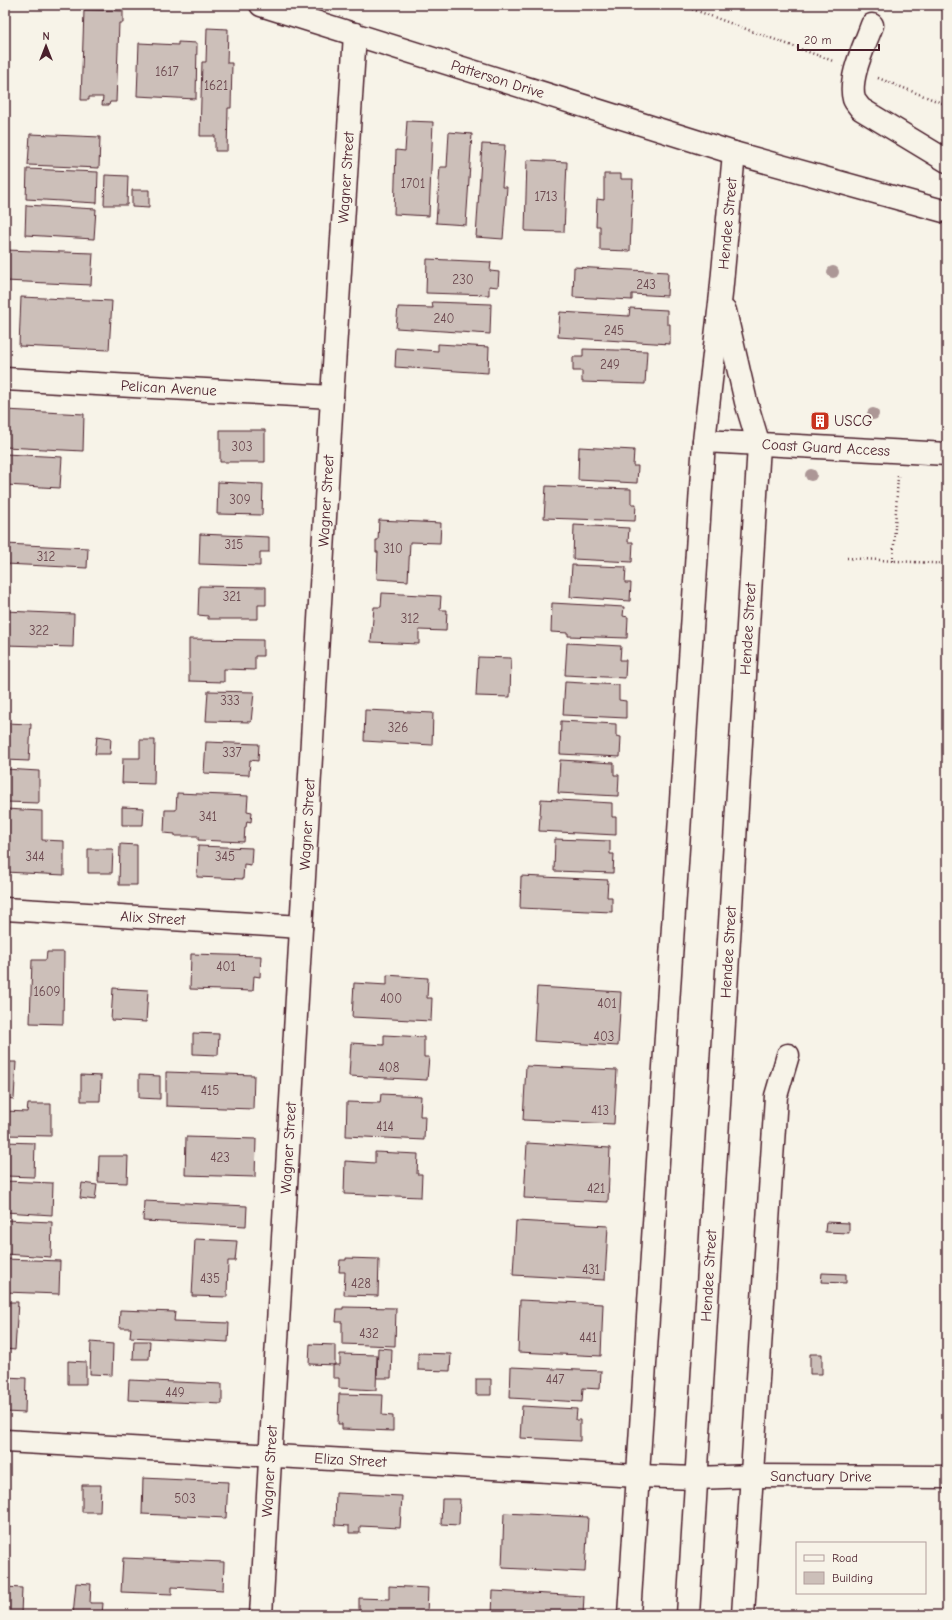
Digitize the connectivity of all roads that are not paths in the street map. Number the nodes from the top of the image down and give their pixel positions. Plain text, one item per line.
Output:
1 (261, 5) edge
2 (872, 25) dead end
3 (354, 34) junction
4 (734, 153) junction
5 (947, 161) edge
6 (947, 212) edge
7 (721, 294) junction
8 (5, 379) edge
9 (332, 397) junction
10 (704, 441) junction
11 (759, 445) junction
12 (947, 454) edge
13 (5, 909) edge
14 (301, 927) junction
15 (788, 1055) dead end
16 (5, 1441) edge
17 (270, 1456) junction
18 (638, 1476) junction
19 (752, 1476) junction
20 (947, 1477) edge
21 (696, 1478) junction
22 (261, 1615) edge
23 (630, 1615) edge
24 (688, 1615) edge
25 (744, 1615) edge

1 - 3 street, Patterson Drive
2 - 5 street
3 - 4 street, Patterson Drive
3 - 9 street, Wagner Street
4 - 6 street, Patterson Drive
4 - 7 street, Hendee Street
7 - 10 street, Hendee Street
7 - 11 street, Hendee Street
8 - 9 street, Pelican Avenue
9 - 14 street, Wagner Street
10 - 11 street, Coast Guard Access
10 - 18 street, Hendee Street
11 - 12 street, Coast Guard Access
11 - 21 street, Hendee Street
13 - 14 street, Alix Street
14 - 17 street, Wagner Street
15 - 19 street
16 - 17 street, Eliza Street
17 - 18 street, Eliza Street
17 - 22 street, Wagner Street
18 - 21 street, Eliza Street
18 - 23 street, Hendee Street
19 - 20 street, Sanctuary Drive
19 - 21 street, Sanctuary Drive
19 - 25 street
21 - 24 street, Hendee Street

